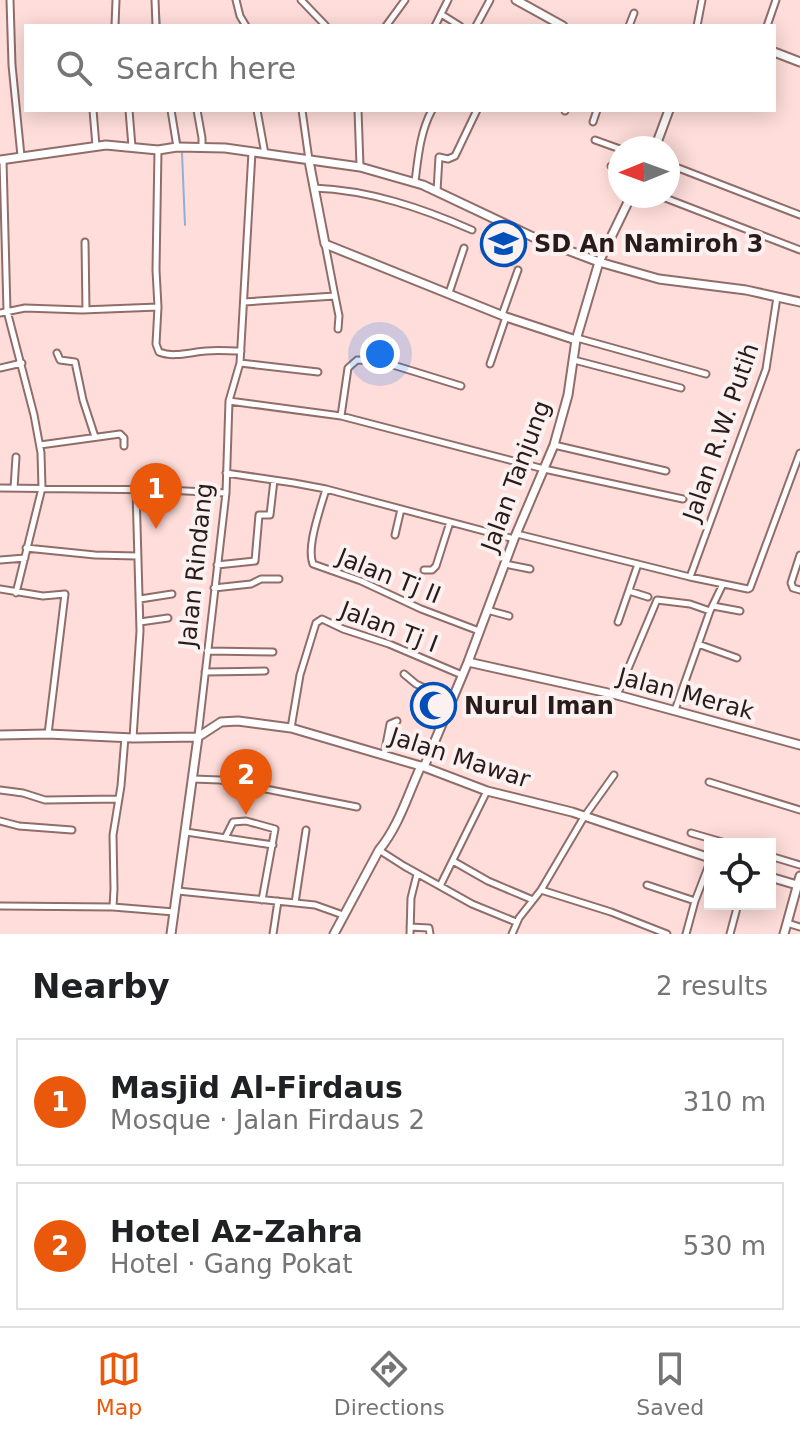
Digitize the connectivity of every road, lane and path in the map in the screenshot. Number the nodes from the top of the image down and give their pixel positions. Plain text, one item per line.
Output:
1 (10, 0) edge
2 (116, 0) edge
3 (155, 0) edge
4 (236, 0) edge
5 (301, 0) edge
6 (405, 0) edge
7 (448, 0) edge
8 (490, 0) edge
9 (516, 0) edge
10 (702, 0) edge
11 (776, 0) edge
12 (634, 13) dead end
13 (441, 14) junction
14 (115, 24) edge
15 (156, 24) edge
16 (245, 24) edge
17 (324, 24) edge
18 (387, 24) edge
19 (436, 24) edge
20 (457, 24) edge
21 (477, 24) edge
22 (559, 24) edge
23 (630, 24) edge
24 (697, 24) edge
25 (768, 24) edge
26 (10, 25) junction
27 (0, 27) edge
28 (776, 53) edge
29 (800, 62) edge
30 (93, 112) edge
31 (129, 112) edge
32 (171, 112) edge
33 (197, 112) edge
34 (257, 112) edge
35 (302, 112) edge
36 (358, 112) edge
37 (431, 112) edge
38 (476, 112) edge
39 (596, 112) edge
40 (668, 112) edge
41 (593, 122) dead end
42 (659, 136) edge
43 (595, 140) dead end
44 (608, 145) edge
45 (96, 146) junction
46 (132, 147) junction
47 (177, 147) junction
48 (202, 148) junction
49 (158, 150) junction
50 (252, 152) junction
51 (265, 155) junction
52 (21, 156) junction
53 (2, 160) edge
54 (309, 161) junction
55 (360, 167) junction
56 (680, 169) edge
57 (415, 182) junction
58 (314, 188) junction
59 (437, 192) junction
60 (680, 204) edge
61 (625, 208) edge
62 (800, 215) edge
63 (472, 230) dead end
64 (85, 242) dead end
65 (325, 244) junction
66 (464, 248) dead end
67 (800, 250) edge
68 (599, 262) junction
69 (518, 270) dead end
70 (449, 293) junction
71 (335, 296) junction
72 (777, 297) junction
73 (244, 302) junction
74 (800, 302) edge
75 (158, 307) junction
76 (86, 310) junction
77 (4, 312) edge
78 (504, 316) junction
79 (338, 329) dead end
80 (577, 339) junction
81 (241, 351) junction
82 (57, 353) dead end
83 (574, 360) junction
84 (22, 363) junction
85 (240, 363) junction
86 (490, 364) dead end
87 (0, 368) edge
88 (318, 372) dead end
89 (706, 374) dead end
90 (461, 386) dead end
91 (681, 388) dead end
92 (229, 401) junction
93 (341, 416) junction
94 (95, 437) junction
95 (40, 445) junction
96 (554, 445) junction
97 (124, 446) dead end
98 (800, 453) edge
99 (16, 457) dead end
100 (544, 469) junction
101 (666, 471) dead end
102 (226, 473) junction
103 (274, 480) junction
104 (0, 488) edge
105 (14, 488) junction
106 (42, 488) junction
107 (326, 489) junction
108 (136, 490) junction
109 (226, 493) junction
110 (683, 499) dead end
111 (401, 509) junction
112 (450, 522) junction
113 (395, 535) dead end
114 (516, 536) junction
115 (26, 548) junction
116 (800, 555) edge
117 (137, 556) junction
118 (25, 558) junction
119 (0, 560) edge
120 (505, 564) junction
121 (638, 564) junction
122 (217, 565) junction
123 (530, 569) dead end
124 (424, 570) dead end
125 (690, 577) junction
126 (279, 579) dead end
127 (723, 583) junction
128 (214, 588) junction
129 (0, 589) edge
130 (800, 590) edge
131 (629, 591) junction
132 (16, 593) junction
133 (172, 594) dead end
134 (648, 597) dead end
135 (140, 599) junction
136 (711, 608) junction
137 (487, 610) junction
138 (740, 611) dead end
139 (509, 616) dead end
140 (168, 618) dead end
141 (140, 622) junction
142 (618, 622) dead end
143 (479, 631) junction
144 (698, 644) junction
145 (207, 651) junction
146 (273, 652) dead end
147 (737, 658) dead end
148 (468, 662) junction
149 (265, 671) dead end
150 (205, 672) junction
151 (404, 674) dead end
152 (462, 675) junction
153 (617, 695) junction
154 (453, 696) junction
155 (675, 710) junction
156 (397, 721) dead end
157 (291, 728) junction
158 (48, 734) junction
159 (0, 735) edge
160 (198, 737) junction
161 (129, 738) junction
162 (800, 745) edge
163 (384, 755) junction
164 (422, 766) junction
165 (614, 775) dead end
166 (193, 779) junction
167 (709, 782) dead end
168 (0, 790) edge
169 (487, 791) junction
170 (119, 799) junction
171 (357, 807) dead end
172 (800, 810) edge
173 (584, 817) junction
174 (0, 821) edge
175 (72, 830) dead end
176 (306, 830) dead end
177 (186, 832) junction
178 (691, 833) dead end
179 (225, 838) junction
180 (708, 838) edge
181 (273, 845) junction
182 (379, 850) junction
183 (704, 858) edge
184 (776, 858) edge
185 (453, 861) junction
186 (800, 865) edge
187 (417, 874) junction
188 (704, 876) edge
189 (776, 878) edge
190 (799, 880) edge
191 (647, 885) dead end
192 (440, 886) junction
193 (541, 890) junction
194 (178, 891) junction
195 (262, 900) junction
196 (533, 900) junction
197 (278, 901) junction
198 (695, 901) junction
199 (295, 903) junction
200 (0, 906) edge
201 (113, 907) junction
202 (736, 910) edge
203 (174, 912) junction
204 (343, 915) junction
205 (516, 922) junction
206 (787, 923) junction
207 (800, 927) edge
208 (410, 931) edge
209 (171, 934) edge
210 (273, 934) edge
211 (334, 934) edge
212 (430, 934) edge
213 (512, 934) edge
214 (667, 934) edge
215 (686, 934) edge
216 (730, 934) edge
217 (784, 934) edge

1 - 26 street
2 - 14 street
3 - 15 street
4 - 16 street
5 - 17 street
6 - 18 street
7 - 13 street
8 - 21 street
9 - 22 street
10 - 24 street
11 - 25 street
12 - 23 street
13 - 19 street
13 - 20 street
26 - 27 street
26 - 52 street
28 - 29 street
30 - 45 street
31 - 46 street
32 - 47 street
33 - 48 street
34 - 51 street
35 - 54 street
36 - 55 street
37 - 57 street
38 - 59 street
39 - 41 street
40 - 42 street
43 - 44 street
45 - 46 street
45 - 52 street
46 - 49 street
47 - 48 street
47 - 49 street
48 - 50 street
49 - 75 street
50 - 51 street
50 - 73 street, Jalan Rindang
51 - 54 street
52 - 53 street
53 - 77 street
54 - 55 street
54 - 58 street
55 - 57 street
56 - 62 street
57 - 59 street
58 - 63 street
58 - 65 street
59 - 68 street
60 - 67 street
61 - 68 street, Jalan Tanjung
64 - 76 street
65 - 70 street
65 - 71 street
66 - 70 street
68 - 72 street
68 - 80 street, Jalan Tanjung
69 - 78 street
70 - 78 street
71 - 73 street
71 - 79 street
72 - 74 street
72 - 125 street, Jalan R.W. Putih
73 - 81 street, Jalan Rindang
75 - 76 street
75 - 81 street
76 - 77 street
77 - 84 street
78 - 80 street
78 - 86 street
80 - 83 street, Jalan Tanjung
80 - 89 street
81 - 85 street, Jalan Rindang
82 - 94 street
83 - 91 street
83 - 96 street, Jalan Tanjung
84 - 87 street
84 - 95 street
85 - 88 street
85 - 92 street, Jalan Rindang
90 - 93 street
92 - 93 street
92 - 102 street, Jalan Rindang
93 - 100 street
94 - 95 street
94 - 97 street
95 - 106 street
96 - 100 street, Jalan Tanjung
96 - 101 street
98 - 127 street
99 - 105 street
100 - 110 street
100 - 114 street, Jalan Tanjung
102 - 103 street
102 - 109 street, Jalan Rindang
103 - 107 street
103 - 122 street
104 - 105 street
105 - 106 street
106 - 108 street
106 - 115 street
107 - 111 street
107 - 143 street, Jalan Tj II
108 - 109 street
108 - 117 street
109 - 122 street, Jalan Rindang
111 - 112 street
111 - 113 street
112 - 114 street
112 - 124 street
114 - 120 street, Jalan Tanjung
114 - 121 street
115 - 117 street
115 - 118 street
116 - 130 street
117 - 135 street
118 - 119 street
118 - 132 street
120 - 123 street
120 - 137 street, Jalan Tanjung
121 - 125 street
121 - 131 street
122 - 128 street, Jalan Rindang
125 - 127 street
126 - 128 street
127 - 136 street
128 - 145 street, Jalan Rindang
129 - 132 street
131 - 134 street
131 - 142 street
132 - 158 street
133 - 135 street
135 - 141 street
136 - 138 street
136 - 144 street
136 - 153 street
137 - 139 street
137 - 143 street, Jalan Tanjung
140 - 141 street
141 - 161 street
143 - 148 street, Jalan Tanjung
144 - 147 street
144 - 155 street
145 - 146 street
145 - 150 street, Jalan Rindang
148 - 152 street, Jalan Tanjung
148 - 153 street, Jalan Merak
149 - 150 street
150 - 160 street, Jalan Rindang
151 - 154 street
152 - 154 street, Jalan Tanjung
152 - 157 street, Jalan Tj I
153 - 155 street, Jalan Merak
154 - 164 street, Jalan Tanjung
155 - 162 street, Jalan Merak
156 - 163 street
157 - 160 street, Jalan Mawar
157 - 163 street, Jalan Mawar
158 - 159 street
158 - 161 street
160 - 161 street
160 - 166 street, Jalan Rindang
161 - 170 street
163 - 164 street, Jalan Mawar
164 - 169 street, Jalan Mawar
164 - 182 street, Jalan Tanjung
165 - 173 street
166 - 171 street
166 - 177 street, Jalan Rindang
167 - 172 street
168 - 170 street
169 - 173 street, Jalan Mawar
169 - 185 street
170 - 201 street
173 - 183 street, Jalan Mawar
173 - 193 street
174 - 175 street
176 - 199 street
177 - 179 street
177 - 194 street, Jalan Rindang
178 - 180 street
179 - 181 street
179 - 181 street
181 - 195 street
182 - 187 street
182 - 204 street, Jalan Tanjung
184 - 186 street
185 - 192 street
185 - 196 street
187 - 192 street
187 - 208 street
188 - 198 street
189 - 190 street
190 - 206 street
191 - 198 street
192 - 205 street
193 - 196 street
193 - 214 street
194 - 195 street
194 - 203 street, Jalan Rindang
195 - 197 street
196 - 205 street
197 - 199 street
197 - 210 street
198 - 215 street
199 - 204 street
200 - 201 street
201 - 203 street
202 - 216 street
203 - 209 street, Jalan Rindang
204 - 211 street, Jalan Tanjung
205 - 213 street
206 - 207 street
206 - 217 street
208 - 212 street

